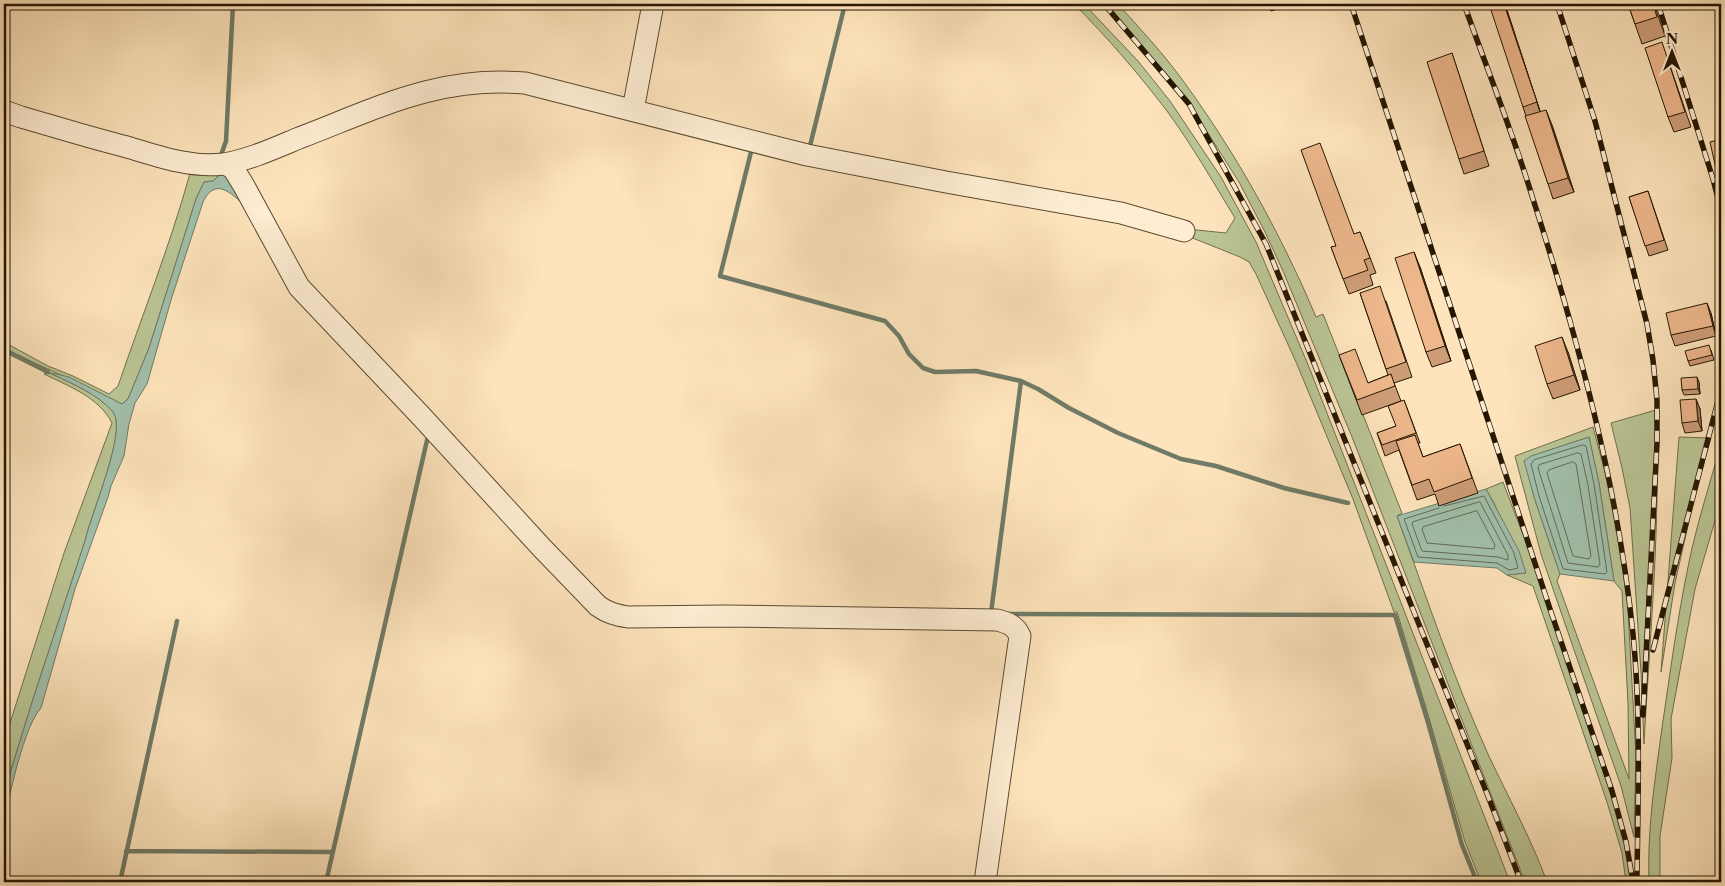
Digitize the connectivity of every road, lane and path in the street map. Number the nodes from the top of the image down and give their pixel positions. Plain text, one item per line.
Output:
1 (653, 4) edge
2 (4, 110) edge
3 (633, 110) junction
4 (225, 164) junction
5 (1184, 231) dead end
6 (985, 882) edge

1 - 3 street
2 - 4 street
3 - 4 street
3 - 5 street
4 - 6 street

